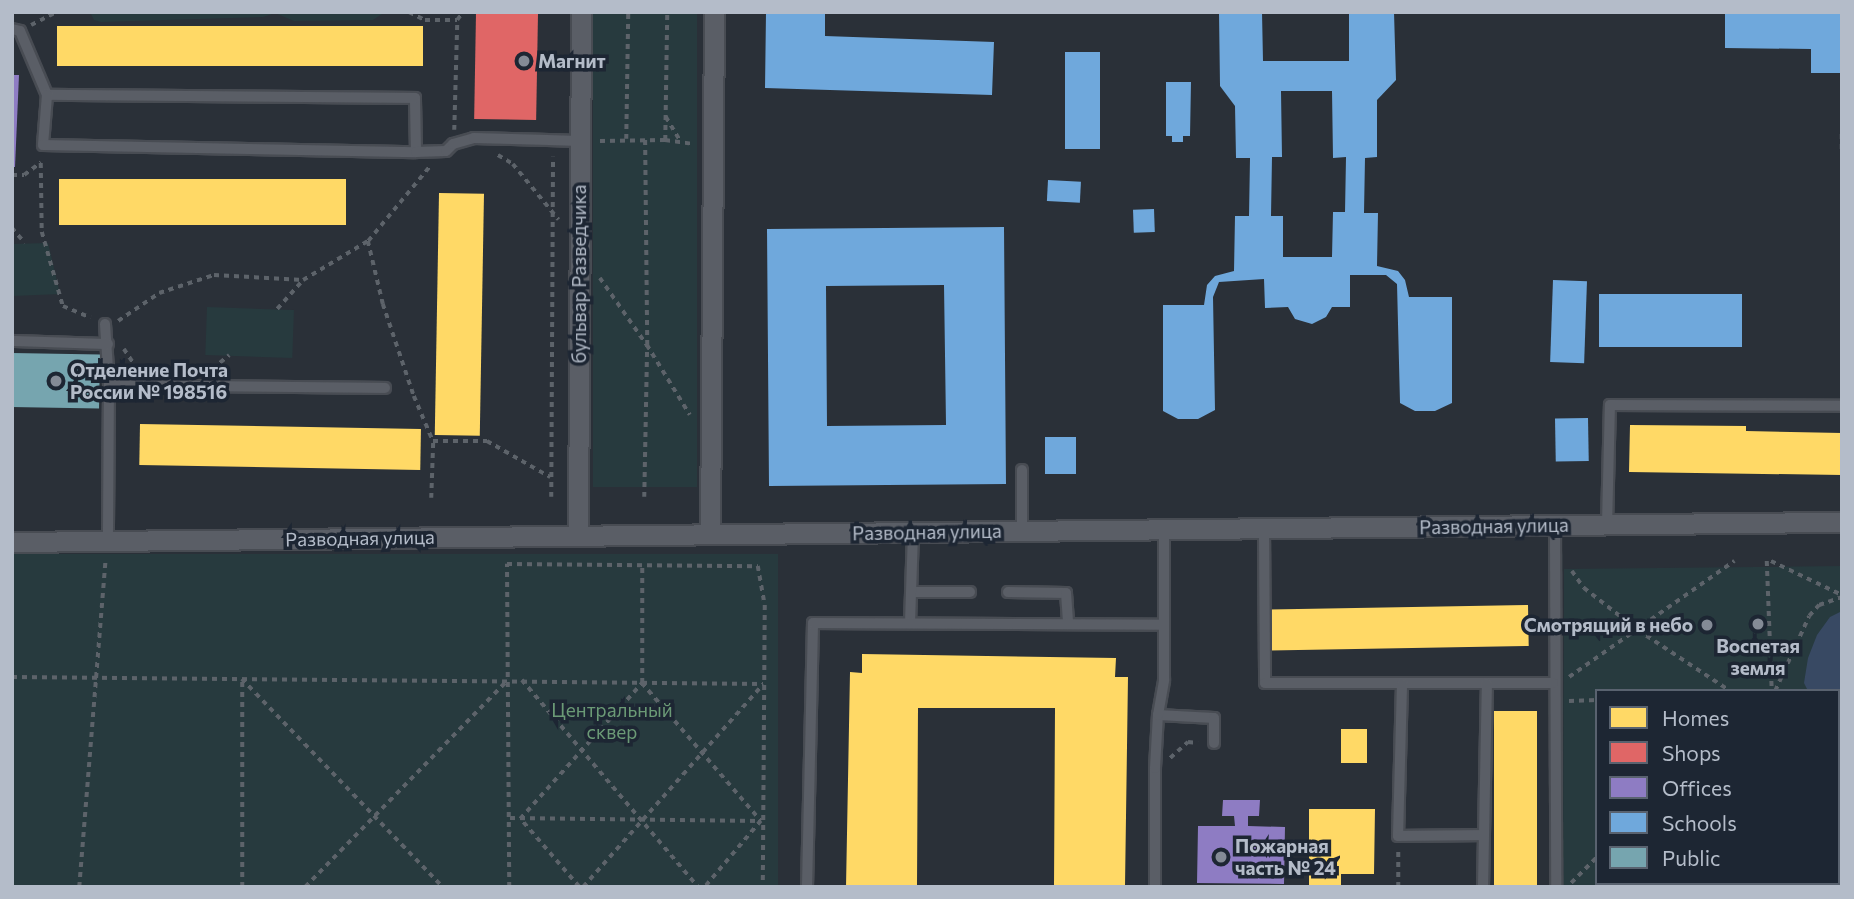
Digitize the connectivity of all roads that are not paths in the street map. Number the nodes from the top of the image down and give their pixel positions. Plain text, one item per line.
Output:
1 (581, 12) edge
2 (714, 12) edge
3 (16, 30) edge
4 (47, 95) junction
5 (580, 141) junction
6 (416, 152) junction
7 (109, 324) road end
8 (12, 341) edge
9 (108, 344) junction
10 (109, 385) junction
11 (385, 388) dead end
12 (1842, 406) edge
13 (1022, 470) dead end
14 (1842, 522) edge
15 (1607, 525) junction
16 (1555, 526) junction
17 (1164, 529) junction
18 (1264, 529) junction
19 (1022, 531) junction
20 (913, 532) junction
21 (710, 534) junction
22 (578, 536) junction
23 (108, 541) junction
24 (12, 542) edge
25 (912, 592) junction
26 (970, 592) dead end
27 (1008, 592) dead end
28 (910, 623) junction
29 (1068, 624) junction
30 (1164, 625) junction
31 (1487, 683) junction
32 (1553, 683) junction
33 (1402, 684) junction
34 (1157, 715) junction
35 (1214, 743) road end
36 (1484, 835) junction
37 (807, 887) edge
38 (1155, 887) edge
39 (1483, 887) edge
40 (1556, 887) edge

1 - 5 street, бульвар Разведчика
2 - 21 street
3 - 4 lane
4 - 6 lane
4 - 6 lane
5 - 6 lane
5 - 22 street, бульвар Разведчика
7 - 9 lane
8 - 9 lane
9 - 10 lane
10 - 11 lane
10 - 23 lane
12 - 15 lane
13 - 19 lane
14 - 15 street, Разводная улица
15 - 16 street, Разводная улица
16 - 18 street, Разводная улица
16 - 32 lane
17 - 18 street, Разводная улица
17 - 19 street, Разводная улица
17 - 30 lane
18 - 33 lane
19 - 20 street, Разводная улица
20 - 21 street, Разводная улица
20 - 25 lane
21 - 22 street, Разводная улица
22 - 23 street, Разводная улица
23 - 24 street, Разводная улица
25 - 26 lane
25 - 28 lane
27 - 29 lane
28 - 29 lane
28 - 37 lane
29 - 30 lane
30 - 34 lane
31 - 32 lane
31 - 33 lane
31 - 36 lane
32 - 40 lane
33 - 36 lane
34 - 35 lane
34 - 38 lane
36 - 39 lane

